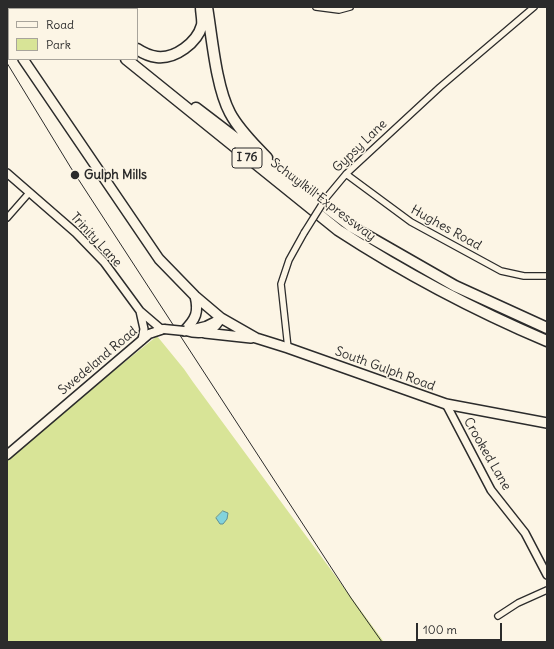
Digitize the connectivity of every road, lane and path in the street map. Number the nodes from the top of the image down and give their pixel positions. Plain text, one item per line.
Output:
1 (201, 7) edge
2 (207, 7) edge
3 (316, 7) edge
4 (350, 7) edge
5 (534, 7) edge
6 (138, 50) edge
7 (23, 60) edge
8 (127, 60) edge
9 (137, 60) edge
10 (7, 173) edge
11 (346, 174) junction
12 (29, 193) junction
13 (312, 198) junction
14 (7, 218) edge
15 (547, 276) edge
16 (195, 296) junction
17 (140, 311) junction
18 (221, 318) junction
19 (547, 328) edge
20 (162, 329) junction
21 (185, 331) junction
22 (205, 334) junction
23 (256, 338) junction
24 (142, 340) junction
25 (547, 341) edge
26 (288, 348) junction
27 (446, 404) junction
28 (547, 423) edge
29 (7, 455) edge
30 (547, 575) edge
31 (547, 590) edge
32 (498, 616) dead end

1 - 6 highway
2 - 13 highway
3 - 4 street
5 - 11 street, Gypsy Lane
7 - 16 main road, South Gulph Road
8 - 25 highway, Schuylkill Expressway / I 76
9 - 13 highway, Schuylkill Expressway / I 76
10 - 12 street, Trinity Lane
11 - 15 street, Hughes Road
11 - 26 street, Gypsy Lane, bridge
12 - 14 street
12 - 17 street, Trinity Lane
13 - 19 highway, Schuylkill Expressway / I 76
16 - 18 main road, South Gulph Road
16 - 21 main road
17 - 20 street, Trinity Lane
17 - 24 street
18 - 21 main road
18 - 22 main road
18 - 23 main road, South Gulph Road
20 - 21 main road, bridge
20 - 24 main road, Swedeland Road
21 - 22 main road
22 - 23 main road
23 - 26 main road, South Gulph Road
24 - 29 main road, Swedeland Road
26 - 27 main road, South Gulph Road
27 - 28 main road, South Gulph Road
27 - 30 street, Crooked Lane
31 - 32 street

